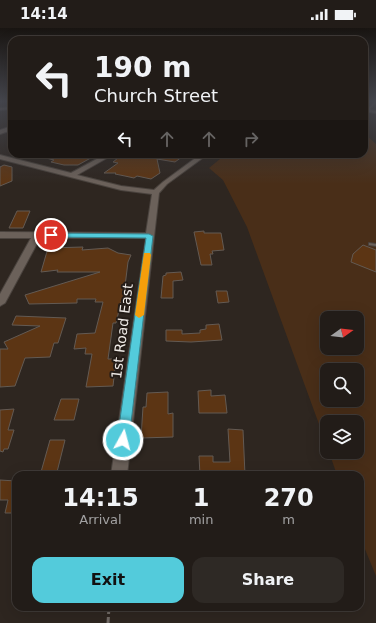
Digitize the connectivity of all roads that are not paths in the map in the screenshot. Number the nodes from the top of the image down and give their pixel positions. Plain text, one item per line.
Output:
1 (0, 157) edge
2 (24, 158) edge
3 (104, 158) edge
4 (199, 158) edge
5 (79, 172) junction
6 (72, 175) junction
7 (139, 189) junction
8 (156, 192) junction
9 (0, 235) edge
10 (37, 235) junction
11 (149, 236) junction
12 (0, 303) edge
13 (120, 471) edge

1 - 6 street
2 - 5 street
3 - 5 street
4 - 8 street
5 - 6 street
5 - 7 street
6 - 7 street
7 - 8 street
8 - 11 street, 1st Road East
9 - 10 street
10 - 11 street
10 - 12 street
11 - 13 street, 1st Road East

